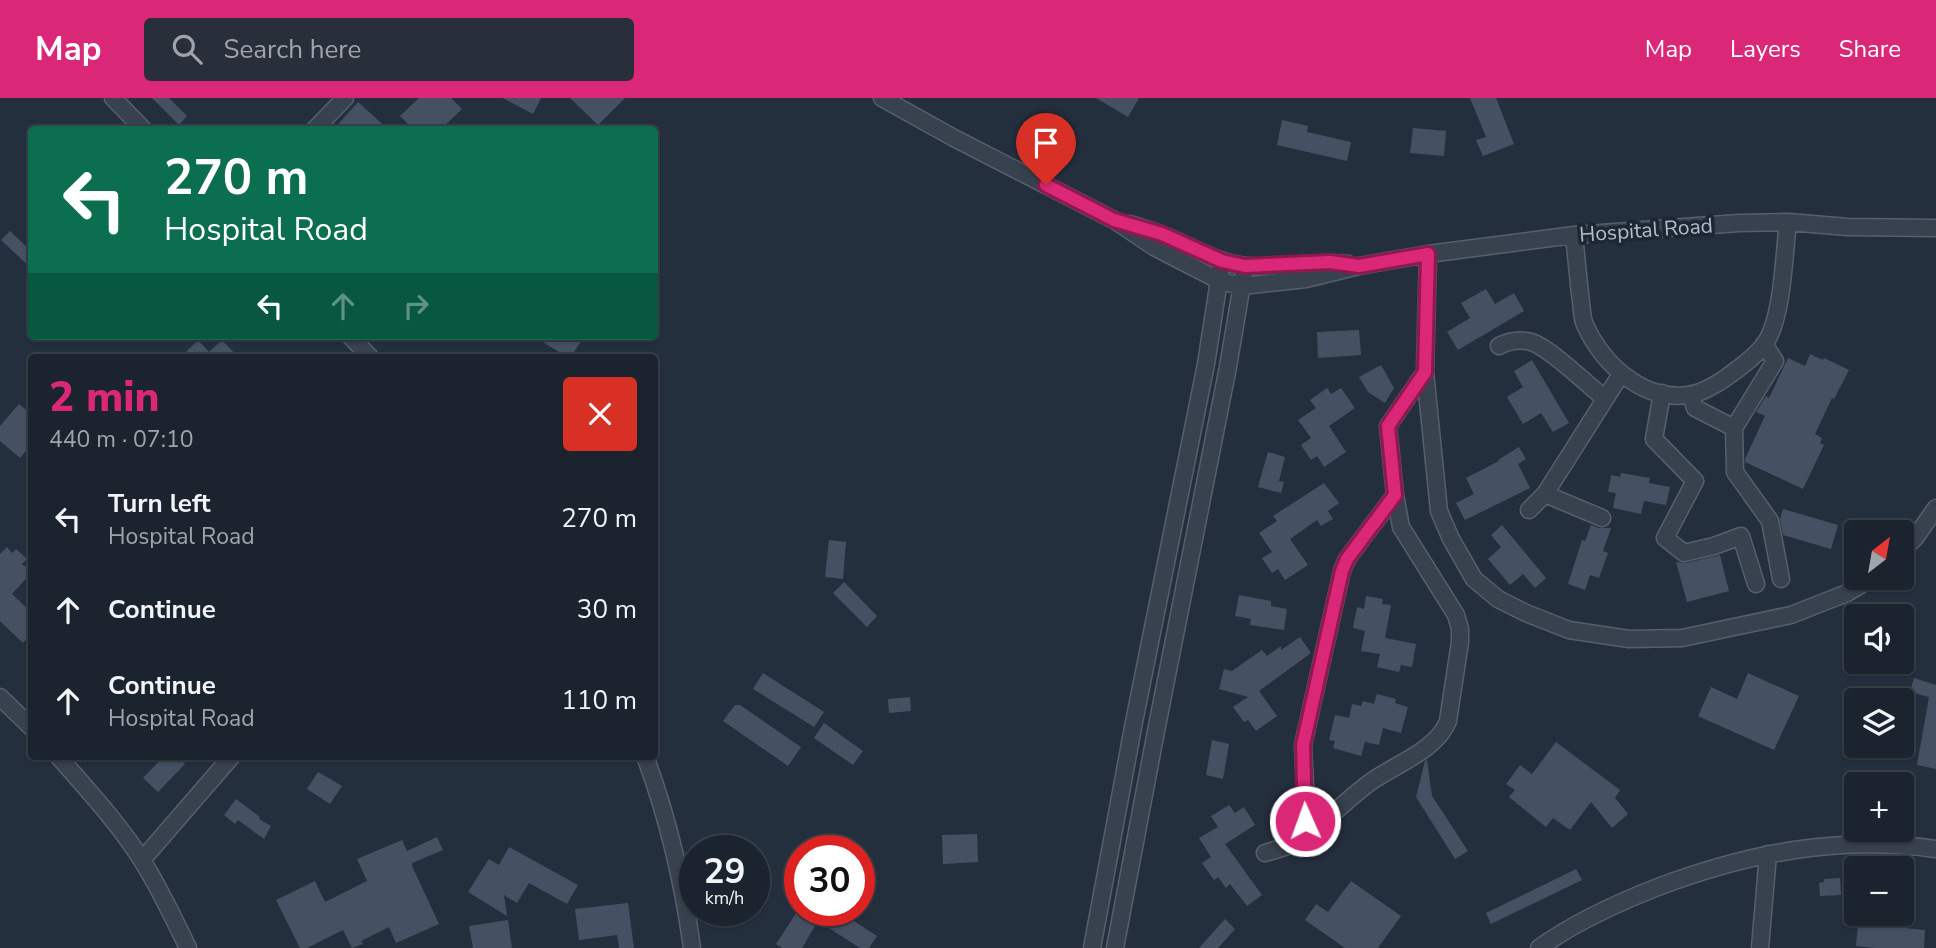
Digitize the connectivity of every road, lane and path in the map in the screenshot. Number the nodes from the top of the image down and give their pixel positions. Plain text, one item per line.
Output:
1 (113, 98) edge
2 (345, 98) edge
3 (882, 98) edge
4 (140, 126) edge
5 (321, 126) edge
6 (1114, 220) junction
7 (1788, 222) junction
8 (1936, 229) edge
9 (1574, 235) junction
10 (1428, 254) junction
11 (1222, 261) junction
12 (1245, 266) junction
13 (1359, 266) junction
14 (1220, 281) junction
15 (1242, 286) junction
16 (354, 340) edge
17 (1764, 344) junction
18 (1499, 346) dead end
19 (367, 354) edge
20 (1206, 363) junction
21 (1228, 366) junction
22 (1425, 372) junction
23 (1620, 374) junction
24 (1662, 393) junction
25 (1691, 395) junction
26 (1604, 398) junction
27 (1734, 428) junction
28 (1545, 494) junction
29 (1395, 495) junction
30 (1936, 508) edge
31 (1530, 510) dead end
32 (1602, 518) dead end
33 (1914, 539) edge
34 (1781, 579) dead end
35 (1756, 584) dead end
36 (1852, 590) edge
37 (0, 697) edge
38 (1134, 722) junction
39 (28, 723) edge
40 (1157, 726) junction
41 (61, 760) edge
42 (229, 760) edge
43 (646, 760) edge
44 (1305, 835) junction
45 (1936, 849) edge
46 (1265, 853) dead end
47 (1768, 854) junction
48 (142, 860) junction
49 (188, 948) edge
50 (692, 948) edge
51 (1092, 948) edge
52 (1115, 948) edge
53 (1539, 948) edge
54 (1759, 948) edge

1 - 4 street
2 - 5 street
3 - 6 street
6 - 11 street
6 - 14 street
7 - 8 street, Hospital Road
7 - 9 street, Hospital Road
7 - 17 street
9 - 10 street, Hospital Road
9 - 23 street
10 - 13 street, Hospital Road
10 - 22 street
11 - 12 street
11 - 14 street
12 - 13 street
12 - 15 street
13 - 15 street
14 - 15 street
14 - 20 street
15 - 21 street
16 - 19 street
17 - 25 street
17 - 27 street
18 - 26 street
20 - 21 street
20 - 38 street
21 - 40 street
22 - 29 street
22 - 36 street
23 - 24 street
23 - 26 street
24 - 25 street
24 - 35 street
25 - 27 street
26 - 28 street
27 - 34 street
28 - 31 street
28 - 32 street
29 - 44 street
29 - 44 street
30 - 33 street
37 - 39 street
38 - 40 street
38 - 51 street
40 - 52 street
41 - 48 street
42 - 48 street
43 - 50 street
44 - 46 street
45 - 47 street
47 - 53 street
47 - 54 street
48 - 49 street

